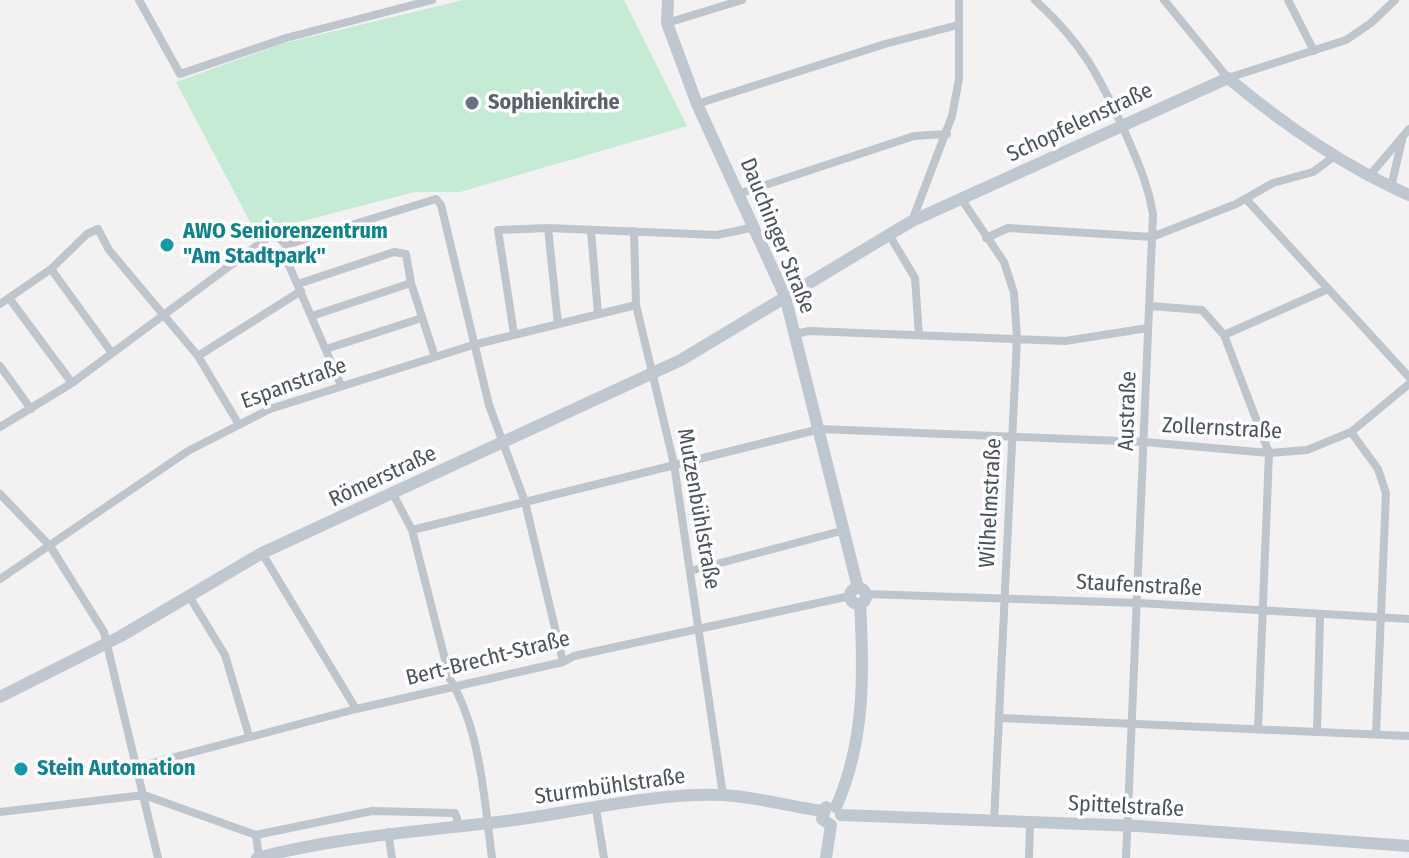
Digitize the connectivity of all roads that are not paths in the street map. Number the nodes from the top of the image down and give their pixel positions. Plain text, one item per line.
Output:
1 (139, 0) edge
2 (432, 0) edge
3 (667, 0) edge
4 (742, 0) edge
5 (959, 0) edge
6 (1035, 0) edge
7 (1164, 0) edge
8 (1288, 0) edge
9 (1395, 0) edge
10 (667, 23) junction
11 (958, 25) junction
12 (1314, 51) junction
13 (1228, 78) junction
14 (697, 104) junction
15 (1122, 126) junction
16 (1409, 129) edge
17 (947, 134) junction
18 (1402, 139) junction
19 (1336, 155) junction
20 (1370, 175) junction
21 (1391, 187) junction
22 (741, 193) junction
23 (1409, 195) edge
24 (1246, 199) junction
25 (962, 200) junction
26 (912, 221) junction
27 (755, 227) junction
28 (548, 228) junction
29 (591, 231) junction
30 (634, 231) junction
31 (888, 233) junction
32 (1152, 237) junction
33 (986, 238) junction
34 (286, 245) junction
35 (51, 269) junction
36 (411, 283) junction
37 (300, 287) junction
38 (1328, 289) junction
39 (785, 296) junction
40 (9, 298) junction
41 (0, 304) edge
42 (636, 305) junction
43 (1150, 306) junction
44 (598, 314) junction
45 (164, 316) junction
46 (312, 316) junction
47 (422, 318) junction
48 (558, 324) junction
49 (1148, 328) junction
50 (514, 334) junction
51 (795, 334) junction
52 (919, 335) junction
53 (1224, 335) junction
54 (1017, 338) junction
55 (473, 345) junction
56 (326, 349) junction
57 (112, 353) junction
58 (198, 356) junction
59 (435, 357) junction
60 (0, 366) edge
61 (653, 374) junction
62 (1409, 377) edge
63 (72, 383) junction
64 (1409, 384) edge
65 (341, 385) junction
66 (31, 409) junction
67 (238, 423) junction
68 (0, 427) edge
69 (820, 429) junction
70 (1351, 432) junction
71 (1012, 436) junction
72 (1145, 442) junction
73 (504, 443) junction
74 (1269, 453) junction
75 (674, 464) junction
76 (0, 494) edge
77 (393, 494) junction
78 (525, 502) junction
79 (412, 530) junction
80 (846, 530) junction
81 (50, 546) junction
82 (262, 553) junction
83 (690, 571) junction
84 (0, 579) edge
85 (189, 596) junction
86 (859, 596) junction
87 (1004, 600) junction
88 (1139, 603) junction
89 (1263, 612) junction
90 (1320, 616) junction
91 (1381, 618) junction
92 (1409, 619) edge
93 (699, 627) junction
94 (108, 643) junction
95 (563, 662) junction
96 (455, 686) junction
97 (0, 697) edge
98 (356, 709) junction
99 (1000, 718) junction
100 (1132, 726) junction
101 (1258, 729) junction
102 (1317, 732) junction
103 (1376, 734) junction
104 (249, 736) junction
105 (1409, 736) edge
106 (137, 767) junction
107 (144, 795) junction
108 (723, 795) junction
109 (596, 809) junction
110 (833, 811) junction
111 (0, 812) edge
112 (994, 822) junction
113 (1030, 822) junction
114 (488, 823) junction
115 (1127, 826) junction
116 (460, 827) junction
117 (388, 832) junction
118 (256, 835) junction
119 (1409, 846) edge
120 (273, 856) edge
121 (158, 858) edge
122 (258, 858) edge
123 (392, 858) edge
124 (492, 858) edge
125 (604, 858) edge
126 (826, 858) edge
127 (1029, 858) edge
128 (1126, 858) edge

1 - 2 street
3 - 10 main road, Dauchinger Straße
4 - 10 street
5 - 11 street
6 - 15 street, Austraße
7 - 13 street
8 - 12 street
9 - 12 street, Schopfelenstraße
10 - 14 main road, Dauchinger Straße
11 - 14 street
11 - 17 street
12 - 13 street, Schopfelenstraße
13 - 15 main road, Schopfelenstraße
13 - 19 main road
14 - 22 main road, Dauchinger Straße
15 - 25 main road, Schopfelenstraße
15 - 32 street, Austraße
16 - 18 street
17 - 22 street
17 - 26 street
18 - 20 street
18 - 21 street
19 - 20 main road
19 - 24 street
20 - 21 main road
21 - 23 main road
22 - 27 main road, Dauchinger Straße
24 - 32 street
24 - 38 street
25 - 26 main road, Schopfelenstraße
25 - 33 street, Wilhelmstraße
26 - 31 main road, Schopfelenstraße
27 - 30 street
27 - 39 main road, Dauchinger Straße
28 - 29 street
28 - 48 street
28 - 50 street
29 - 30 street
29 - 44 street
30 - 42 street, Mutzenbühlstraße
31 - 39 main road, Schopfelenstraße
31 - 52 street
32 - 33 street
32 - 43 street, Austraße
33 - 54 street, Wilhelmstraße
34 - 37 street
34 - 45 street
34 - 55 street
35 - 40 street
35 - 45 street
35 - 57 street
36 - 37 street
36 - 46 street
36 - 47 street
37 - 46 street
37 - 58 street
38 - 53 street
38 - 62 street
39 - 51 main road, Dauchinger Straße
39 - 61 main road, Römerstraße
40 - 41 street
40 - 63 street
42 - 44 street, Espanstraße
42 - 61 street, Mutzenbühlstraße
43 - 49 street, Austraße
43 - 53 street
44 - 48 street, Espanstraße
45 - 57 street
45 - 58 street
46 - 56 street
47 - 56 street
47 - 59 street
48 - 50 street, Espanstraße
49 - 54 street
49 - 72 street, Austraße
50 - 55 street, Espanstraße
51 - 52 street
51 - 69 main road, Dauchinger Straße
52 - 54 street
53 - 74 street
54 - 71 street, Wilhelmstraße
55 - 59 street, Espanstraße
55 - 73 street
56 - 65 street
57 - 63 street
58 - 67 street
59 - 65 street, Espanstraße
60 - 66 street
61 - 73 main road, Römerstraße
61 - 75 street, Mutzenbühlstraße
63 - 66 street
64 - 70 street, Zollernstraße
65 - 67 street, Espanstraße
66 - 68 street
67 - 81 street, Espanstraße
69 - 71 street, Zollernstraße
69 - 75 street, Zollernstraße
69 - 80 main road, Dauchinger Straße
70 - 74 street, Zollernstraße
70 - 91 street
71 - 72 street, Zollernstraße
71 - 87 street, Wilhelmstraße
72 - 74 street, Zollernstraße
72 - 88 street, Austraße
73 - 77 main road, Römerstraße
73 - 78 street
74 - 89 street
75 - 78 street, Zollernstraße
75 - 83 street, Mutzenbühlstraße
76 - 81 street
77 - 79 street
77 - 82 main road, Römerstraße
78 - 79 street, Zollernstraße
78 - 95 street
79 - 96 street
80 - 83 street
80 - 86 main road, Dauchinger Straße
81 - 84 street, Espanstraße
81 - 94 street
82 - 85 main road, Römerstraße
82 - 98 street
83 - 93 street, Mutzenbühlstraße
85 - 94 main road, Römerstraße
85 - 104 street
86 - 87 street, Staufenstraße
86 - 93 street, Bert-Brecht-Straße
86 - 110 main road, Dauchinger Straße
87 - 88 street, Staufenstraße
87 - 99 street, Wilhelmstraße
88 - 89 street, Staufenstraße
88 - 100 street, Austraße
89 - 90 street, Staufenstraße
89 - 101 street
90 - 91 street, Staufenstraße
90 - 102 street
91 - 92 street, Staufenstraße
91 - 103 street
93 - 95 street, Bert-Brecht-Straße
93 - 108 street, Mutzenbühlstraße
94 - 97 main road, Römerstraße
94 - 106 street
95 - 96 street, Bert-Brecht-Straße
96 - 98 street, Bert-Brecht-Straße
96 - 114 street
98 - 104 street, Bert-Brecht-Straße
99 - 100 street
99 - 112 street, Wilhelmstraße
100 - 101 street
100 - 115 street, Austraße
101 - 102 street
102 - 103 street
103 - 105 street
104 - 106 street, Bert-Brecht-Straße
106 - 107 street
107 - 111 street
107 - 118 street
107 - 121 street
108 - 109 main road, Sturmbühlstraße
108 - 110 main road, Sturmbühlstraße
109 - 114 main road, Sturmbühlstraße
109 - 125 street
110 - 112 main road, Spittelstraße
110 - 126 main road
112 - 113 main road, Spittelstraße
113 - 115 main road, Spittelstraße
113 - 127 street
114 - 116 main road, Sturmbühlstraße
114 - 124 street
115 - 119 main road, Spittelstraße
115 - 128 street, Austraße
116 - 117 main road, Sturmbühlstraße
116 - 118 street
117 - 120 main road, Sturmbühlstraße
117 - 123 street
118 - 122 street, Sturmbühlstraße
120 - 122 main road, Sturmbühlstraße

